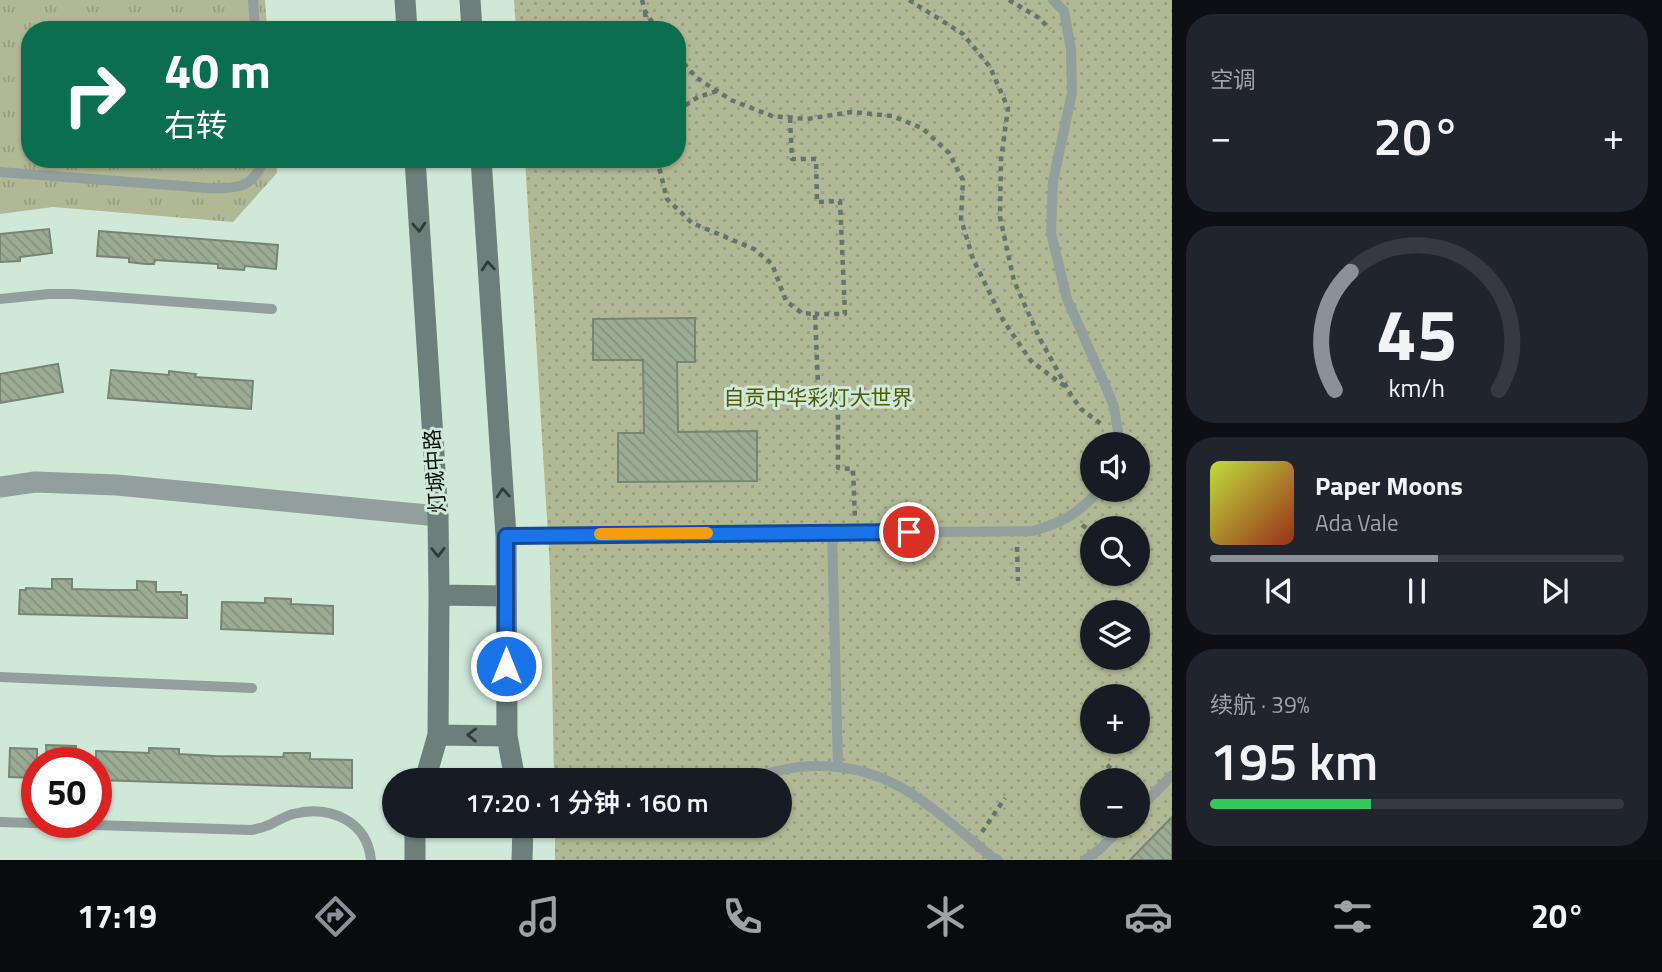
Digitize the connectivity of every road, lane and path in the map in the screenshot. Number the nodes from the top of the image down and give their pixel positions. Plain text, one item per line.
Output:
1 (253, 0) edge
2 (405, 0) edge
3 (470, 0) edge
4 (642, 0) edge
5 (909, 0) edge
6 (1009, 0) edge
7 (1053, 0) edge
8 (645, 11) junction
9 (254, 21) edge
10 (406, 21) edge
11 (471, 21) edge
12 (646, 21) edge
13 (651, 21) edge
14 (1071, 49) junction
15 (686, 66) edge
16 (717, 91) junction
17 (686, 105) edge
18 (790, 118) junction
19 (261, 168) edge
20 (416, 168) edge
21 (482, 168) edge
22 (659, 168) edge
23 (0, 172) edge
24 (0, 299) edge
25 (272, 309) dead end
26 (816, 314) junction
27 (1067, 388) junction
28 (1118, 432) joint
29 (0, 487) edge
30 (1089, 502) edge
31 (438, 516) junction
32 (832, 532) junction
33 (855, 532) junction
34 (1017, 532) junction
35 (506, 536) junction
36 (1018, 581) dead end
37 (439, 595) junction
38 (506, 596) junction
39 (0, 677) edge
40 (252, 688) dead end
41 (438, 735) junction
42 (507, 736) junction
43 (1107, 765) dead end
44 (838, 766) junction
45 (428, 768) edge
46 (513, 768) edge
47 (791, 768) edge
48 (1110, 768) edge
49 (1172, 775) edge
50 (1005, 798) dead end
51 (1150, 798) edge
52 (0, 822) edge
53 (415, 838) edge
54 (523, 838) edge
55 (1111, 838) edge
56 (974, 843) junction
57 (371, 860) edge
58 (415, 860) edge
59 (522, 860) edge
60 (998, 860) edge
61 (1085, 860) edge

1 - 9 lane
2 - 10 main road
3 - 11 main road
4 - 8 path
5 - 27 path
6 - 14 path
7 - 14 lane
8 - 12 path
8 - 13 path
14 - 28 lane
15 - 16 path
16 - 17 path
16 - 18 path
18 - 26 path
18 - 27 path
19 - 23 lane
20 -> 31 main road, 灯城中路
35 -> 21 main road
22 - 26 path
24 - 25 lane
26 - 33 path
27 - 28 path
29 - 31 street
30 - 34 lane
31 -> 37 main road, 灯城中路
32 - 33 lane
32 - 35 lane
32 - 44 lane
33 - 34 lane
34 - 36 path
35 - 38 main road
37 - 38 main road
37 - 41 main road, 灯城中路
38 - 42 main road
39 - 40 lane
42 -> 41 main road
41 - 45 main road, 灯城中路
42 - 46 main road
43 - 48 path
44 - 47 lane
44 - 56 lane
49 - 51 lane
50 - 56 path
52 - 57 lane
53 - 58 main road
54 - 59 main road
55 - 61 lane
56 - 60 lane

